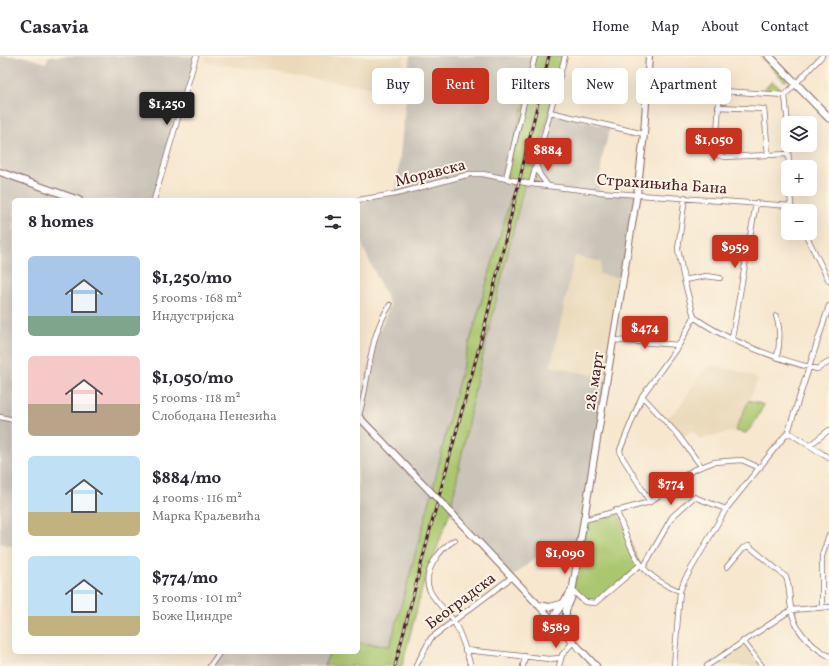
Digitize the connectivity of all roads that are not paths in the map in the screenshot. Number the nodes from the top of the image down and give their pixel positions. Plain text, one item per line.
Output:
1 (196, 56) edge
2 (535, 56) edge
3 (565, 56) edge
4 (649, 56) edge
5 (769, 56) edge
6 (822, 56) edge
7 (648, 68) edge
8 (796, 83) junction
9 (731, 91) edge
10 (785, 95) junction
11 (646, 104) edge
12 (718, 104) edge
13 (718, 107) junction
14 (550, 112) junction
15 (787, 116) edge
16 (829, 118) edge
17 (644, 134) junction
18 (768, 154) junction
19 (788, 154) joint
20 (788, 160) edge
21 (536, 164) junction
22 (0, 172) edge
23 (506, 178) junction
24 (531, 184) junction
25 (548, 186) junction
26 (637, 194) junction
27 (685, 197) junction
28 (73, 198) edge
29 (155, 198) edge
30 (360, 200) edge
31 (756, 203) junction
32 (781, 205) edge
33 (809, 240) edge
34 (720, 278) dead end
35 (684, 280) junction
36 (829, 280) edge
37 (390, 305) dead end
38 (829, 306) edge
39 (776, 316) dead end
40 (694, 317) junction
41 (732, 338) junction
42 (613, 340) junction
43 (679, 345) junction
44 (777, 356) junction
45 (829, 362) edge
46 (809, 367) junction
47 (642, 396) junction
48 (360, 411) edge
49 (0, 417) edge
50 (360, 419) edge
51 (12, 420) edge
52 (829, 430) edge
53 (788, 432) junction
54 (810, 445) junction
55 (829, 458) edge
56 (701, 466) junction
57 (760, 468) junction
58 (650, 502) junction
59 (726, 509) junction
60 (616, 510) junction
61 (584, 520) junction
62 (829, 535) edge
63 (455, 540) dead end
64 (642, 567) junction
65 (727, 567) dead end
66 (512, 577) junction
67 (571, 589) junction
68 (680, 591) junction
69 (538, 605) junction
70 (829, 606) edge
71 (564, 607) junction
72 (822, 607) junction
73 (791, 610) junction
74 (552, 619) junction
75 (453, 620) junction
76 (566, 634) junction
77 (743, 641) junction
78 (573, 642) junction
79 (465, 650) junction
80 (219, 654) edge
81 (525, 656) junction
82 (829, 656) edge
83 (560, 658) junction
84 (210, 666) edge
85 (416, 666) edge
86 (472, 666) edge
87 (523, 666) edge
88 (559, 666) edge
89 (596, 666) edge
90 (674, 666) edge
91 (678, 666) edge
92 (707, 666) edge
93 (762, 666) edge

1 - 29 street
2 - 23 street
3 - 14 street
4 - 7 main road, 28. март
5 - 8 main road
6 - 8 street
8 - 10 street
8 - 16 main road
9 - 10 street
10 - 15 street
11 - 17 main road, 28. март
12 - 13 street
13 - 18 street
13 - 18 street
14 - 17 street
14 - 21 street
17 - 26 main road, 28. март
18 - 19 street
19 - 20 street
21 - 24 street
21 - 25 street
22 - 28 main road
23 - 24 street, Моравска
23 - 30 street, Моравска
24 - 25 street, Страхињића Бана
25 - 26 street, Страхињића Бана
26 - 27 street, Страхињића Бана
26 - 42 main road, 28. март
27 - 31 street, Страхињића Бана
27 - 35 street
31 - 32 street, Страхињића Бана
31 - 41 street
33 - 36 street
34 - 35 street
35 - 40 street
37 - 48 street
38 - 46 street
39 - 44 street
40 - 41 street
40 - 43 street
41 - 44 street
42 - 43 street
42 - 61 main road, 28. март
43 - 47 street
44 - 46 street
45 - 46 street
46 - 53 street
47 - 56 street
47 - 58 street
49 - 51 street
50 - 66 main road, bridge
52 - 54 street
53 - 54 street
53 - 57 street
54 - 55 street
56 - 57 street
56 - 58 street
57 - 59 street
58 - 60 street
59 - 64 street
59 - 68 street
60 - 61 street
60 - 64 street
61 - 67 main road, 28. март
62 - 72 street
63 - 75 street
64 - 67 street
64 - 68 street
65 - 73 street
66 - 69 main road
66 - 75 street, Београдска
67 - 71 main road, 28. март
68 - 90 street
69 - 71 main road
69 - 74 main road
70 - 72 street
71 - 74 main road, 28. март
71 - 76 main road, 28. март
72 - 73 street
73 - 77 street
73 - 82 street
74 - 76 main road
75 - 79 street
75 - 85 street, Београдска
76 - 78 main road
77 - 92 street
77 - 93 street
78 - 83 street
78 - 89 main road
79 - 81 street
79 - 86 street
80 - 84 street
81 - 83 street
81 - 87 street
83 - 88 street
90 - 91 street

